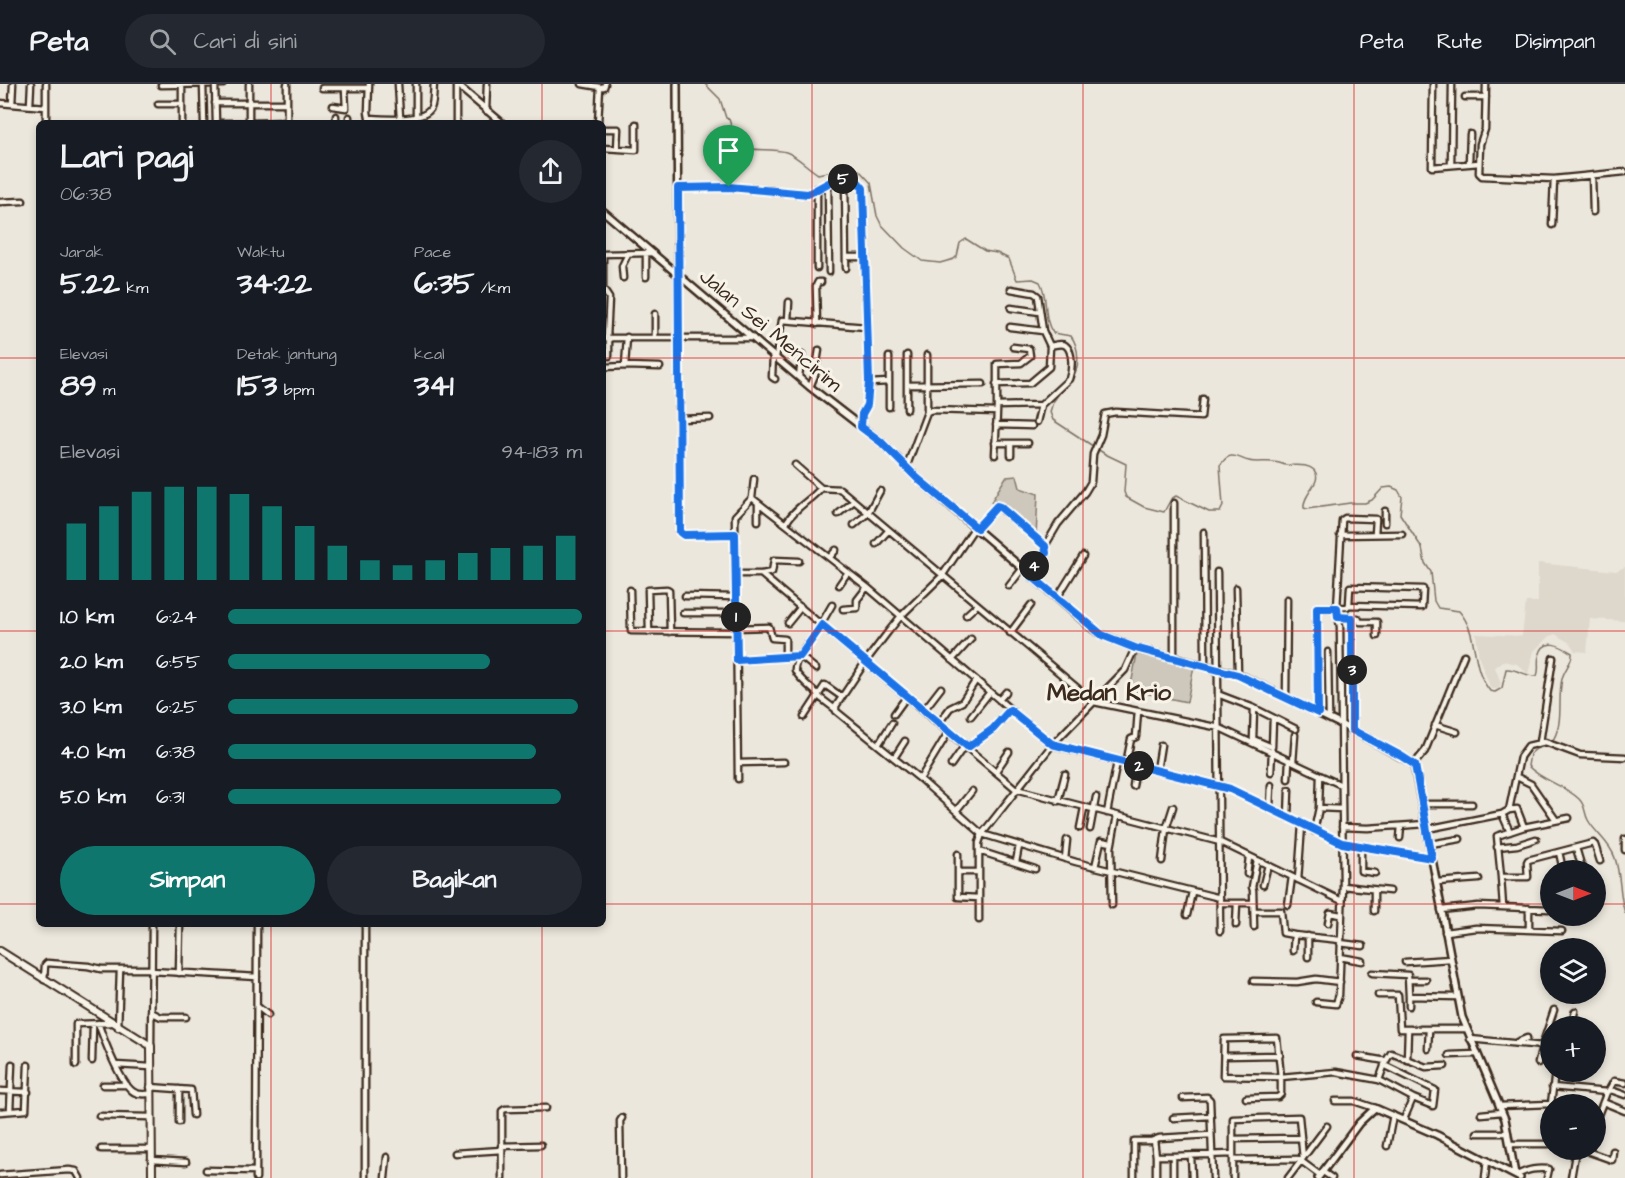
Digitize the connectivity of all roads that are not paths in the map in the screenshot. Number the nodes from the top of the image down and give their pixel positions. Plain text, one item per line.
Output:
1 (13, 84) edge
2 (31, 84) edge
3 (46, 84) edge
4 (182, 84) edge
5 (203, 84) edge
6 (215, 84) edge
7 (223, 84) edge
8 (249, 84) edge
9 (287, 84) edge
10 (398, 84) edge
11 (416, 84) edge
12 (434, 84) edge
13 (487, 84) edge
14 (582, 84) edge
15 (677, 84) edge
16 (1433, 84) edge
17 (1452, 84) edge
18 (1486, 84) edge
19 (161, 85) edge
20 (457, 85) edge
21 (369, 86) edge
22 (602, 86) edge
23 (322, 88) dead end
24 (345, 89) junction
25 (1486, 97) junction
26 (1465, 98) dead end
27 (0, 103) edge
28 (215, 103) junction
29 (287, 103) junction
30 (12, 104) junction
31 (158, 104) dead end
32 (182, 104) junction
33 (249, 104) junction
34 (30, 105) junction
35 (333, 106) dead end
36 (46, 107) junction
37 (486, 111) junction
38 (336, 116) dead end
39 (416, 117) junction
40 (400, 118) junction
41 (46, 120) edge
42 (182, 120) edge
43 (204, 120) edge
44 (216, 120) edge
45 (249, 120) edge
46 (287, 120) edge
47 (336, 120) edge
48 (370, 120) edge
49 (456, 120) edge
50 (498, 120) edge
51 (598, 120) edge
52 (636, 124) dead end
53 (606, 129) edge
54 (1470, 135) dead end
55 (606, 148) edge
56 (617, 149) junction
57 (1469, 163) junction
58 (1479, 163) junction
59 (1451, 165) junction
60 (1625, 173) edge
61 (1592, 176) junction
62 (845, 179) junction
63 (1554, 179) junction
64 (828, 183) junction
65 (678, 188) junction
66 (816, 188) junction
67 (23, 201) dead end
68 (0, 202) edge
69 (1593, 212) dead end
70 (606, 214) edge
71 (1552, 225) dead end
72 (649, 253) junction
73 (606, 254) edge
74 (628, 254) junction
75 (846, 257) junction
76 (866, 257) junction
77 (817, 268) dead end
78 (846, 268) dead end
79 (829, 272) dead end
80 (678, 273) junction
81 (646, 277) dead end
82 (623, 278) dead end
83 (821, 282) dead end
84 (1011, 289) dead end
85 (606, 294) edge
86 (789, 302) dead end
87 (1011, 308) dead end
88 (1041, 312) junction
89 (656, 314) dead end
90 (788, 320) junction
91 (817, 324) junction
92 (866, 327) junction
93 (1010, 327) dead end
94 (1043, 331) junction
95 (627, 337) junction
96 (606, 338) edge
97 (655, 338) junction
98 (679, 339) junction
99 (754, 339) junction
100 (1050, 346) junction
101 (1013, 348) dead end
102 (819, 350) dead end
103 (802, 355) dead end
104 (907, 355) dead end
105 (927, 355) dead end
106 (609, 356) dead end
107 (775, 356) junction
108 (890, 357) dead end
109 (625, 366) junction
110 (606, 367) edge
111 (660, 367) dead end
112 (799, 376) junction
113 (775, 379) dead end
114 (869, 382) junction
115 (889, 382) junction
116 (927, 384) junction
117 (983, 384) dead end
118 (996, 384) junction
119 (907, 385) junction
120 (810, 387) junction
121 (1203, 399) dead end
122 (1041, 405) junction
123 (997, 406) junction
124 (889, 407) dead end
125 (907, 409) dead end
126 (927, 412) junction
127 (997, 412) junction
128 (710, 418) dead end
129 (679, 419) junction
130 (1037, 422) dead end
131 (996, 425) junction
132 (1032, 426) dead end
133 (861, 427) junction
134 (995, 443) junction
135 (1011, 443) junction
136 (1028, 443) dead end
137 (995, 455) dead end
138 (1011, 455) dead end
139 (795, 465) dead end
140 (906, 468) junction
141 (754, 479) dead end
142 (821, 488) junction
143 (880, 491) dead end
144 (752, 498) junction
145 (854, 501) junction
146 (758, 503) junction
147 (1174, 503) dead end
148 (1385, 512) dead end
149 (868, 513) junction
150 (838, 514) dead end
151 (1376, 519) junction
152 (758, 521) dead end
153 (786, 523) junction
154 (854, 525) dead end
155 (976, 528) junction
156 (888, 531) junction
157 (1204, 532) dead end
158 (735, 534) junction
159 (1375, 534) junction
160 (1402, 534) dead end
161 (1340, 535) junction
162 (876, 544) dead end
163 (1045, 546) junction
164 (836, 550) dead end
165 (1083, 556) dead end
166 (830, 557) junction
167 (799, 561) dead end
168 (1023, 568) junction
169 (848, 572) junction
170 (1217, 572) dead end
171 (1028, 573) junction
172 (736, 574) junction
173 (761, 574) junction
174 (942, 576) junction
175 (839, 585) dead end
176 (1009, 586) dead end
177 (867, 587) junction
178 (1236, 588) dead end
179 (630, 590) dead end
180 (685, 596) dead end
181 (736, 597) junction
182 (1058, 598) junction
183 (1287, 599) dead end
184 (832, 605) dead end
185 (976, 605) junction
186 (1031, 605) dead end
187 (1349, 605) junction
188 (801, 607) junction
189 (1337, 608) junction
190 (843, 609) dead end
191 (683, 613) dead end
192 (736, 613) junction
193 (966, 615) dead end
194 (901, 616) junction
195 (1338, 617) junction
196 (1352, 618) junction
197 (788, 623) dead end
198 (821, 624) junction
199 (736, 630) junction
200 (649, 632) junction
201 (670, 632) junction
202 (1010, 633) junction
203 (1377, 636) dead end
204 (971, 639) dead end
205 (1135, 648) junction
206 (1328, 652) dead end
207 (800, 656) junction
208 (1464, 656) dead end
209 (785, 657) junction
210 (1174, 658) junction
211 (1553, 658) dead end
212 (737, 660) junction
213 (952, 660) junction
214 (866, 661) junction
215 (1205, 665) junction
216 (816, 669) dead end
217 (1219, 669) junction
218 (1238, 675) junction
219 (976, 680) junction
220 (941, 688) dead end
221 (990, 692) junction
222 (1006, 692) dead end
223 (818, 695) junction
224 (1220, 695) junction
225 (908, 696) junction
226 (842, 697) junction
227 (1286, 698) junction
228 (999, 700) junction
229 (1094, 702) junction
230 (1254, 708) junction
231 (835, 709) junction
232 (924, 710) junction
233 (1010, 710) junction
234 (1138, 711) junction
235 (1318, 713) junction
236 (894, 714) dead end
237 (971, 716) dead end
238 (804, 717) dead end
239 (1273, 718) junction
240 (1329, 718) junction
241 (892, 723) dead end
242 (939, 723) junction
243 (1341, 725) junction
244 (1435, 725) junction
245 (1220, 729) junction
246 (1352, 730) junction
247 (949, 731) junction
248 (1457, 732) dead end
249 (905, 741) dead end
250 (1540, 742) junction
251 (1052, 744) junction
252 (878, 745) junction
253 (1161, 745) dead end
254 (966, 746) junction
255 (1272, 751) junction
256 (1009, 752) dead end
257 (1625, 757) edge
258 (894, 758) junction
259 (1291, 761) junction
260 (784, 762) dead end
261 (1118, 762) junction
262 (738, 763) junction
263 (1126, 764) junction
264 (1414, 764) junction
265 (951, 765) dead end
266 (1136, 766) junction
267 (1157, 770) junction
268 (996, 771) junction
269 (1271, 772) dead end
270 (1065, 774) dead end
271 (1320, 775) junction
272 (1517, 777) junction
273 (738, 779) dead end
274 (920, 779) junction
275 (1288, 779) dead end
276 (1271, 785) dead end
277 (1341, 785) junction
278 (1133, 786) dead end
279 (1220, 786) junction
280 (1016, 789) junction
281 (1289, 790) dead end
282 (972, 791) dead end
283 (1096, 797) dead end
284 (1058, 801) junction
285 (1423, 804) junction
286 (1472, 804) dead end
287 (1084, 807) junction
288 (1173, 807) dead end
289 (1270, 808) junction
290 (1319, 808) junction
291 (1342, 808) junction
292 (1094, 810) junction
293 (1509, 810) junction
294 (956, 811) junction
295 (1107, 813) junction
296 (1502, 814) junction
297 (1117, 816) junction
298 (1288, 818) junction
299 (1569, 818) dead end
300 (1556, 820) junction
301 (1302, 825) junction
302 (1401, 826) junction
303 (1426, 826) junction
304 (1342, 827) junction
305 (1524, 827) junction
306 (1080, 828) dead end
307 (1090, 829) dead end
308 (1166, 829) junction
309 (1314, 831) junction
310 (1510, 832) junction
311 (982, 834) junction
312 (1400, 838) dead end
313 (1536, 839) dead end
314 (1625, 839) edge
315 (1067, 840) dead end
316 (1460, 840) dead end
317 (1220, 842) junction
318 (1112, 843) junction
319 (1342, 843) junction
320 (1430, 844) junction
321 (1019, 846) junction
322 (1361, 847) junction
323 (1497, 847) junction
324 (1576, 848) junction
325 (1625, 850) edge
326 (980, 851) junction
327 (1558, 852) junction
328 (958, 854) dead end
329 (1249, 857) junction
330 (1432, 858) junction
331 (1065, 859) junction
332 (1257, 860) junction
333 (1560, 860) edge
334 (1580, 860) edge
335 (1599, 860) edge
336 (1162, 861) dead end
337 (1016, 862) junction
338 (1268, 865) junction
339 (1095, 867) junction
340 (1035, 869) dead end
341 (1111, 870) junction
342 (958, 872) junction
343 (979, 872) junction
344 (1375, 873) dead end
345 (1247, 874) dead end
346 (1292, 877) junction
347 (1501, 877) junction
348 (1479, 879) dead end
349 (1298, 880) junction
350 (1437, 882) junction
351 (1263, 885) dead end
352 (1343, 886) junction
353 (1374, 890) junction
354 (1390, 891) dead end
355 (1192, 892) junction
356 (979, 898) junction
357 (1220, 901) junction
358 (1342, 901) junction
359 (1237, 903) junction
360 (1253, 903) junction
361 (1288, 904) dead end
362 (1112, 905) dead end
363 (1503, 907) junction
364 (1529, 908) junction
365 (1540, 909) edge
366 (1442, 910) junction
367 (1254, 911) junction
368 (1374, 911) dead end
369 (1187, 915) dead end
370 (1341, 915) junction
371 (979, 921) dead end
372 (1328, 923) dead end
373 (1236, 925) dead end
374 (152, 927) edge
375 (180, 927) edge
376 (257, 927) edge
377 (365, 927) edge
378 (1254, 927) dead end
379 (1529, 930) junction
380 (1220, 931) dead end
381 (1562, 931) dead end
382 (1445, 932) junction
383 (1294, 935) junction
384 (1308, 936) junction
385 (1340, 942) junction
386 (1363, 946) dead end
387 (0, 951) edge
388 (1293, 951) dead end
389 (1308, 957) dead end
390 (1340, 957) junction
391 (1451, 959) junction
392 (1362, 961) dead end
393 (1405, 962) dead end
394 (120, 969) junction
395 (151, 970) junction
396 (179, 973) junction
397 (1372, 973) dead end
398 (257, 977) junction
399 (44, 980) junction
400 (1408, 980) junction
401 (1426, 980) dead end
402 (1254, 981) dead end
403 (1340, 982) junction
404 (1378, 995) dead end
405 (1409, 996) junction
406 (1458, 997) junction
407 (1316, 1002) dead end
408 (1409, 1006) dead end
409 (258, 1007) junction
410 (1554, 1010) dead end
411 (1575, 1011) dead end
412 (151, 1012) junction
413 (268, 1015) dead end
414 (1552, 1016) edge
415 (1574, 1016) edge
416 (186, 1017) dead end
417 (95, 1023) junction
418 (111, 1023) junction
419 (118, 1028) junction
420 (1408, 1029) junction
421 (1429, 1029) junction
422 (1466, 1029) junction
423 (1527, 1038) dead end
424 (1470, 1039) junction
425 (1515, 1043) junction
426 (150, 1046) junction
427 (1540, 1046) edge
428 (1428, 1049) dead end
429 (1449, 1054) dead end
430 (1477, 1054) junction
431 (1540, 1054) edge
432 (1280, 1055) junction
433 (1224, 1056) junction
434 (1357, 1056) dead end
435 (92, 1060) dead end
436 (1407, 1060) junction
437 (1538, 1062) dead end
438 (1385, 1063) junction
439 (12, 1064) dead end
440 (28, 1065) dead end
441 (76, 1065) dead end
442 (116, 1065) junction
443 (1445, 1066) dead end
444 (151, 1067) junction
445 (1281, 1077) junction
446 (1379, 1080) junction
447 (1553, 1082) edge
448 (1625, 1083) edge
449 (127, 1084) junction
450 (103, 1085) dead end
451 (1552, 1087) junction
452 (179, 1089) junction
453 (150, 1090) junction
454 (0, 1091) edge
455 (1608, 1091) junction
456 (11, 1092) junction
457 (28, 1092) junction
458 (1552, 1094) edge
459 (1606, 1095) edge
460 (1625, 1095) edge
461 (1183, 1098) dead end
462 (1246, 1098) dead end
463 (1413, 1098) junction
464 (1335, 1101) dead end
465 (1606, 1103) edge
466 (1540, 1105) edge
467 (546, 1108) dead end
468 (1375, 1108) junction
469 (1501, 1109) junction
470 (10, 1111) junction
471 (1625, 1111) edge
472 (0, 1112) edge
473 (1481, 1114) dead end
474 (193, 1115) dead end
475 (1393, 1115) junction
476 (99, 1116) dead end
477 (1211, 1116) junction
478 (150, 1117) junction
479 (1173, 1118) dead end
480 (622, 1119) dead end
481 (1404, 1119) junction
482 (179, 1122) dead end
483 (1327, 1126) dead end
484 (1508, 1132) junction
485 (1477, 1133) dead end
486 (1211, 1135) junction
487 (1301, 1138) junction
488 (1233, 1139) junction
489 (1154, 1140) junction
490 (1510, 1144) junction
491 (1540, 1144) edge
492 (541, 1145) dead end
493 (1387, 1146) dead end
494 (501, 1148) junction
495 (101, 1149) dead end
496 (151, 1149) junction
497 (1613, 1151) dead end
498 (454, 1153) dead end
499 (1212, 1155) junction
500 (1156, 1156) junction
501 (1173, 1156) junction
502 (1191, 1156) junction
503 (387, 1157) dead end
504 (1233, 1157) junction
505 (1606, 1158) edge
506 (151, 1160) junction
507 (1302, 1160) junction
508 (1487, 1160) junction
509 (1576, 1160) edge
510 (186, 1162) dead end
511 (1563, 1169) dead end
512 (1572, 1169) junction
513 (206, 1170) dead end
514 (256, 1171) junction
515 (0, 1175) edge
516 (1320, 1175) edge
517 (1517, 1176) edge
518 (80, 1178) edge
519 (152, 1178) edge
520 (256, 1178) edge
521 (365, 1178) edge
522 (385, 1178) edge
523 (502, 1178) edge
524 (621, 1178) edge
525 (1134, 1178) edge
526 (1156, 1178) edge
527 (1173, 1178) edge
528 (1192, 1178) edge
529 (1213, 1178) edge
530 (1233, 1178) edge
531 (1288, 1178) edge
532 (1332, 1178) edge
533 (1485, 1178) edge
534 (1547, 1178) edge
535 (1571, 1178) edge

1 - 30 street
2 - 34 street
3 - 36 street
4 - 5 street
4 - 19 street
4 - 32 street
5 - 6 street
5 - 43 street
6 - 7 street
6 - 28 street
8 - 33 street
9 - 29 street
10 - 40 street
11 - 39 street
12 - 39 street
13 - 37 street
14 - 22 street
15 - 65 street
16 - 59 street
17 - 59 street
18 - 25 street
20 - 37 street
20 - 49 street
21 - 24 street
21 - 48 street
22 - 51 street
23 - 24 street
24 - 35 street
25 - 26 street
25 - 58 street
27 - 30 street
28 - 33 street
28 - 44 street
29 - 33 street
29 - 46 street
30 - 34 street
31 - 32 street
32 - 42 street
33 - 45 street
34 - 36 street
36 - 41 street
37 - 50 street
38 - 47 street
39 - 40 street
40 - 48 street
52 - 56 street
53 - 56 street
54 - 57 street
55 - 56 street
57 - 58 street
57 - 59 street
58 - 63 street
60 - 61 street
61 - 63 street
61 - 69 street
62 - 64 street
62 - 75 street
62 - 76 street
63 - 71 street
64 - 66 street
64 - 79 street
65 - 66 street
65 - 80 street
66 - 77 street
67 - 68 street
70 - 72 street, Jalan Sei Mencirim
72 - 74 street
72 - 80 street, Jalan Sei Mencirim
72 - 81 street
73 - 74 street
74 - 82 street
75 - 76 street
75 - 78 street
76 - 92 street
80 - 98 street
80 - 99 street, Jalan Sei Mencirim
83 - 91 street
84 - 88 street
85 - 96 street
86 - 90 street
87 - 88 street
88 - 94 street
89 - 97 street
90 - 91 street
90 - 107 street
91 - 92 street
92 - 114 street
93 - 94 street
94 - 100 street
95 - 96 street
95 - 97 street
95 - 109 street
96 - 106 street
97 - 98 street
98 - 99 street
98 - 129 street
99 - 107 street, Jalan Sei Mencirim
100 - 118 street
100 - 122 street
101 - 118 street
102 - 120 street
103 - 112 street
104 - 119 street
105 - 116 street
107 - 112 street, Jalan Sei Mencirim
107 - 113 street
108 - 115 street
109 - 110 street
109 - 111 street
112 - 120 street, Jalan Sei Mencirim
114 - 115 street
114 - 133 street
115 - 124 street
116 - 117 street
116 - 119 street
116 - 126 street
118 - 123 street
119 - 125 street
120 - 133 street, Jalan Sei Mencirim
121 - 163 street
122 - 123 street
122 - 130 street
123 - 127 street
126 - 127 street
126 - 140 street
127 - 131 street
128 - 129 street
129 - 158 street
131 - 132 street
131 - 134 street
133 - 140 street, Jalan Sei Mencirim
134 - 135 street
134 - 137 street
135 - 136 street
135 - 138 street
139 - 142 street
140 - 155 street, Jalan Sei Mencirim
141 - 144 street
142 - 145 street
142 - 153 street
143 - 149 street
144 - 146 street
144 - 158 street
145 - 149 street
145 - 150 street
146 - 152 street
146 - 153 street
147 - 210 street
148 - 151 street
149 - 154 street
149 - 156 street
151 - 159 street
151 - 161 street
153 - 166 street
155 - 163 street
155 - 168 street, Jalan Sei Mencirim
155 - 174 street
156 - 162 street
156 - 174 street
157 - 215 street
158 - 172 street
159 - 160 street
159 - 161 street
161 - 189 street
163 - 171 street
164 - 166 street
165 - 182 street
166 - 169 street
167 - 173 street
168 - 171 street, Jalan Sei Mencirim
168 - 176 street
169 - 175 street
169 - 177 street
170 - 217 street
171 - 182 street, Jalan Sei Mencirim
172 - 173 street
172 - 181 street
173 - 188 street
174 - 185 street
174 - 194 street
177 - 190 street
177 - 194 street
178 - 218 street
179 - 200 street
180 - 181 street
181 - 192 street
182 - 205 street, Jalan Sei Mencirim
183 - 227 street
184 - 198 street
185 - 193 street
185 - 202 street
186 - 202 street
187 - 187 street
187 - 189 street
188 - 197 street
188 - 198 street
189 - 195 street
189 - 235 street
191 - 192 street
192 - 199 street
194 - 213 street
194 - 214 street
195 - 196 street
195 - 243 street
196 - 203 street
196 - 246 street
198 - 207 street
198 - 214 street
199 - 201 street
199 - 209 street
199 - 212 street
200 - 201 street
200 - 201 street
202 - 229 street
204 - 213 street
205 - 210 street, Jalan Sei Mencirim
205 - 229 street
206 - 240 street
207 - 209 street
207 - 216 street
207 - 223 street
208 - 244 street
209 - 212 street
210 - 215 street, Jalan Sei Mencirim
211 - 250 street
212 - 262 street
213 - 219 street
214 - 225 street
214 - 226 street
215 - 217 street, Jalan Sei Mencirim
217 - 218 street, Jalan Sei Mencirim
217 - 224 street
218 - 227 street, Jalan Sei Mencirim
219 - 221 street
219 - 242 street
220 - 232 street
221 - 228 street
221 - 237 street
222 - 228 street
223 - 226 street
223 - 231 street
223 - 238 street
224 - 230 street
224 - 245 street
225 - 232 street
225 - 236 street
226 - 231 street
227 - 235 street, Jalan Sei Mencirim
228 - 233 street
229 - 234 street
229 - 251 street
230 - 239 street
230 - 239 street
231 - 252 street
232 - 242 street
233 - 251 street
233 - 254 street
234 - 245 street
234 - 263 street
235 - 240 street, Jalan Sei Mencirim
239 - 259 street
240 - 243 street, Jalan Sei Mencirim
241 - 252 street
242 - 247 street
243 - 246 street, Jalan Sei Mencirim
243 - 277 street
244 - 248 street
244 - 264 street
245 - 255 street
245 - 279 street
246 - 264 street, Jalan Sei Mencirim
247 - 254 street
247 - 274 street
249 - 258 street
250 - 257 street
250 - 272 street
251 - 261 street
251 - 280 street
252 - 258 street
253 - 267 street
254 - 265 street
254 - 268 street
255 - 259 street
255 - 269 street
256 - 268 street
258 - 274 street
259 - 271 street
259 - 275 street
260 - 262 street
261 - 263 street
261 - 295 street
262 - 273 street
263 - 266 street
264 - 285 street
266 - 267 street
266 - 278 street
267 - 279 street
268 - 280 street
270 - 284 street
271 - 277 street
271 - 290 street
272 - 293 street
272 - 300 street
274 - 294 street
276 - 289 street
277 - 291 street
279 - 289 street
279 - 317 street
280 - 284 street
280 - 311 street
281 - 298 street
282 - 294 street
283 - 292 street
284 - 287 street
285 - 286 street
285 - 303 street
287 - 292 street
287 - 306 street
288 - 308 street
289 - 298 street
290 - 291 street
290 - 309 street
291 - 304 street
292 - 295 street
292 - 307 street
293 - 296 street
293 - 305 street
294 - 311 street
295 - 297 street
296 - 303 street
296 - 310 street
297 - 308 street
297 - 318 street
298 - 301 street
299 - 300 street
300 - 305 street
301 - 309 street
301 - 349 street
302 - 303 street
302 - 304 street
302 - 312 street
303 - 320 street
304 - 319 street
305 - 310 street
308 - 317 street
308 - 336 street
309 - 319 street
310 - 323 street
311 - 321 street
311 - 326 street
313 - 323 street
314 - 325 street
315 - 331 street
316 - 320 street
317 - 329 street
317 - 357 street
318 - 339 street
318 - 341 street
319 - 322 street
319 - 352 street
320 - 330 street
321 - 331 street
321 - 337 street
322 - 330 street
322 - 344 street
323 - 347 street
324 - 327 street
324 - 334 street
324 - 335 street
326 - 337 street
326 - 343 street
327 - 333 street
327 - 347 street
328 - 342 street
329 - 332 street
329 - 345 street
330 - 350 street
331 - 339 street
332 - 338 street
332 - 360 street
337 - 340 street
338 - 346 street
338 - 351 street
339 - 341 street
341 - 355 street
341 - 362 street
342 - 343 street
342 - 356 street
343 - 356 street
346 - 349 street
346 - 361 street
347 - 363 street
348 - 350 street
349 - 358 street
350 - 366 street
352 - 353 street
352 - 358 street
353 - 354 street
353 - 368 street
355 - 357 street
355 - 369 street
356 - 371 street
357 - 359 street
357 - 380 street
358 - 370 street
359 - 360 street
359 - 373 street
360 - 367 street
363 - 364 street
363 - 366 street
364 - 365 street
364 - 379 street
366 - 382 street
367 - 378 street
367 - 383 street
370 - 372 street
370 - 385 street
374 - 395 street
375 - 396 street
376 - 398 street
377 - 521 street
379 - 381 street
379 - 382 street
382 - 391 street
383 - 384 street
383 - 388 street
384 - 385 street
384 - 389 street
385 - 386 street
385 - 390 street
387 - 399 main road
390 - 392 street
390 - 403 street
391 - 393 street
391 - 406 street
394 - 395 street
394 - 399 street
394 - 419 street
395 - 396 street
395 - 412 street
396 - 398 street
397 - 400 street
398 - 409 street
399 - 418 main road
400 - 401 street
400 - 405 street
402 - 403 street
403 - 407 street
404 - 420 street
405 - 406 street
405 - 408 street
406 - 422 street
409 - 413 street
409 - 514 street
410 - 414 street
411 - 415 street
412 - 416 street
412 - 426 street
417 - 418 street
417 - 435 street
417 - 441 street
417 - 442 street
418 - 419 main road
419 - 426 main road
420 - 421 street
420 - 436 street
421 - 422 street
421 - 428 street
422 - 424 street
423 - 425 street
424 - 425 street
424 - 430 street
425 - 427 street
426 - 444 main road
429 - 430 street
430 - 469 street
431 - 437 street
432 - 433 street
432 - 433 street
432 - 445 street
433 - 445 street
434 - 438 street
436 - 438 street
436 - 443 street
438 - 446 street
438 - 463 street
439 - 456 street
440 - 457 street
442 - 444 street
442 - 449 street
444 - 453 main road
445 - 446 street
445 - 462 street
446 - 463 street
447 - 451 street
448 - 455 street
449 - 450 street
449 - 453 street
451 - 455 street
451 - 458 street
452 - 453 street
452 - 474 street
452 - 482 street
453 - 478 main road
454 - 456 street
455 - 459 street
455 - 460 street
456 - 457 street
456 - 470 street
457 - 470 street
461 - 477 street
463 - 481 street
464 - 468 street
465 - 471 street
466 - 469 street
467 - 494 street
468 - 475 street
468 - 516 street
469 - 473 street
469 - 484 street
470 - 472 street
475 - 481 street
475 - 493 street
476 - 478 street
477 - 479 street
477 - 486 street
478 - 496 main road
480 - 524 street
481 - 508 street
483 - 507 street
484 - 485 street
484 - 490 street
486 - 489 street
486 - 499 street
487 - 488 street
487 - 488 street
487 - 507 street
488 - 504 street
489 - 500 street
489 - 525 street
490 - 491 street
490 - 517 street
492 - 494 street
494 - 498 street
494 - 523 street
495 - 496 street
496 - 506 main road
497 - 505 street
499 - 502 street
499 - 504 street
499 - 529 street
500 - 501 street
500 - 526 street
501 - 502 street
501 - 527 street
502 - 528 street
503 - 522 street
504 - 507 street
504 - 530 street
506 - 510 street
506 - 519 main road
507 - 516 street
507 - 531 street
508 - 517 street
508 - 533 street
509 - 512 street
511 - 512 street
512 - 535 street
513 - 514 street
514 - 520 street
515 - 518 street
516 - 532 street
517 - 534 street

